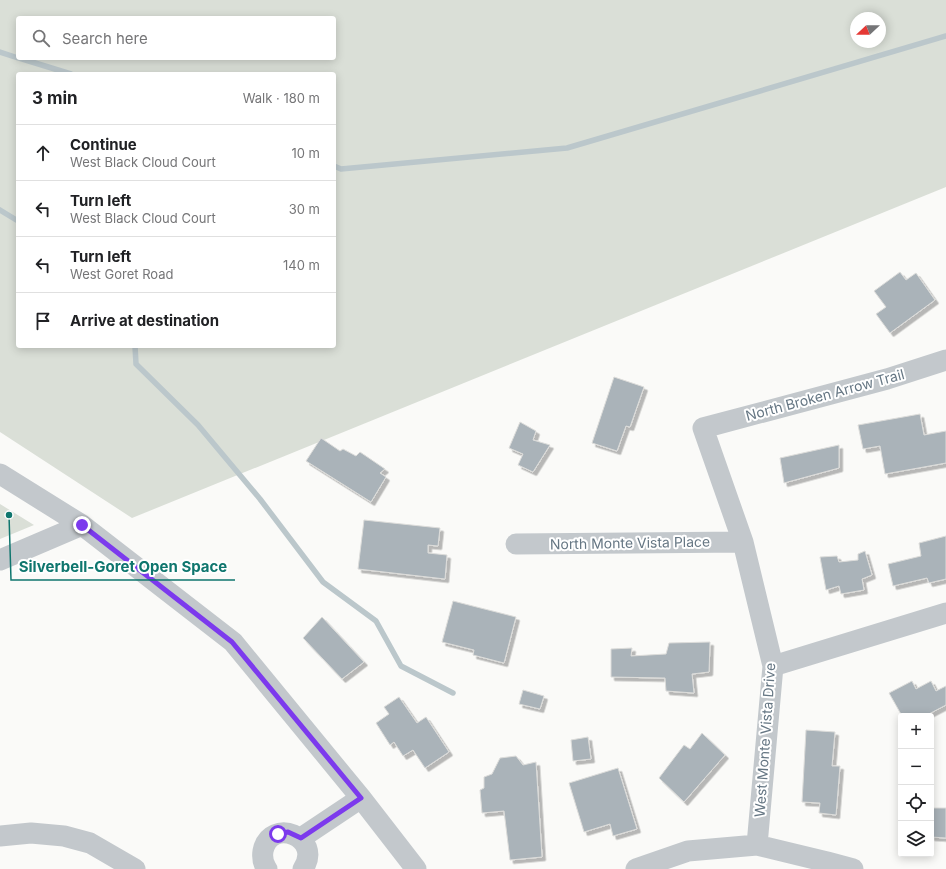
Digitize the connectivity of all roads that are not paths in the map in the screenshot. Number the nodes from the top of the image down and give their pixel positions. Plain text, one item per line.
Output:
1 (946, 360) edge
2 (703, 428) joint
3 (0, 474) edge
4 (82, 525) junction
5 (743, 542) junction
6 (516, 544) dead end
7 (0, 560) edge
8 (946, 613) edge
9 (773, 666) junction
10 (361, 798) junction
11 (0, 836) edge
12 (301, 838) junction
13 (757, 846) junction
14 (263, 866) edge
15 (135, 869) edge
16 (303, 869) edge
17 (416, 869) edge
18 (636, 869) edge
19 (853, 869) edge

1 - 2 street, North Broken Arrow Trail
2 - 5 street, West Monte Vista Drive
3 - 4 street
4 - 7 street
4 - 10 street
5 - 6 street, North Monte Vista Place
5 - 9 street, West Monte Vista Drive
8 - 9 street
9 - 13 street, West Monte Vista Drive
10 - 12 street
10 - 17 street
11 - 15 street
12 - 14 street
12 - 16 street
13 - 18 street
13 - 19 street

